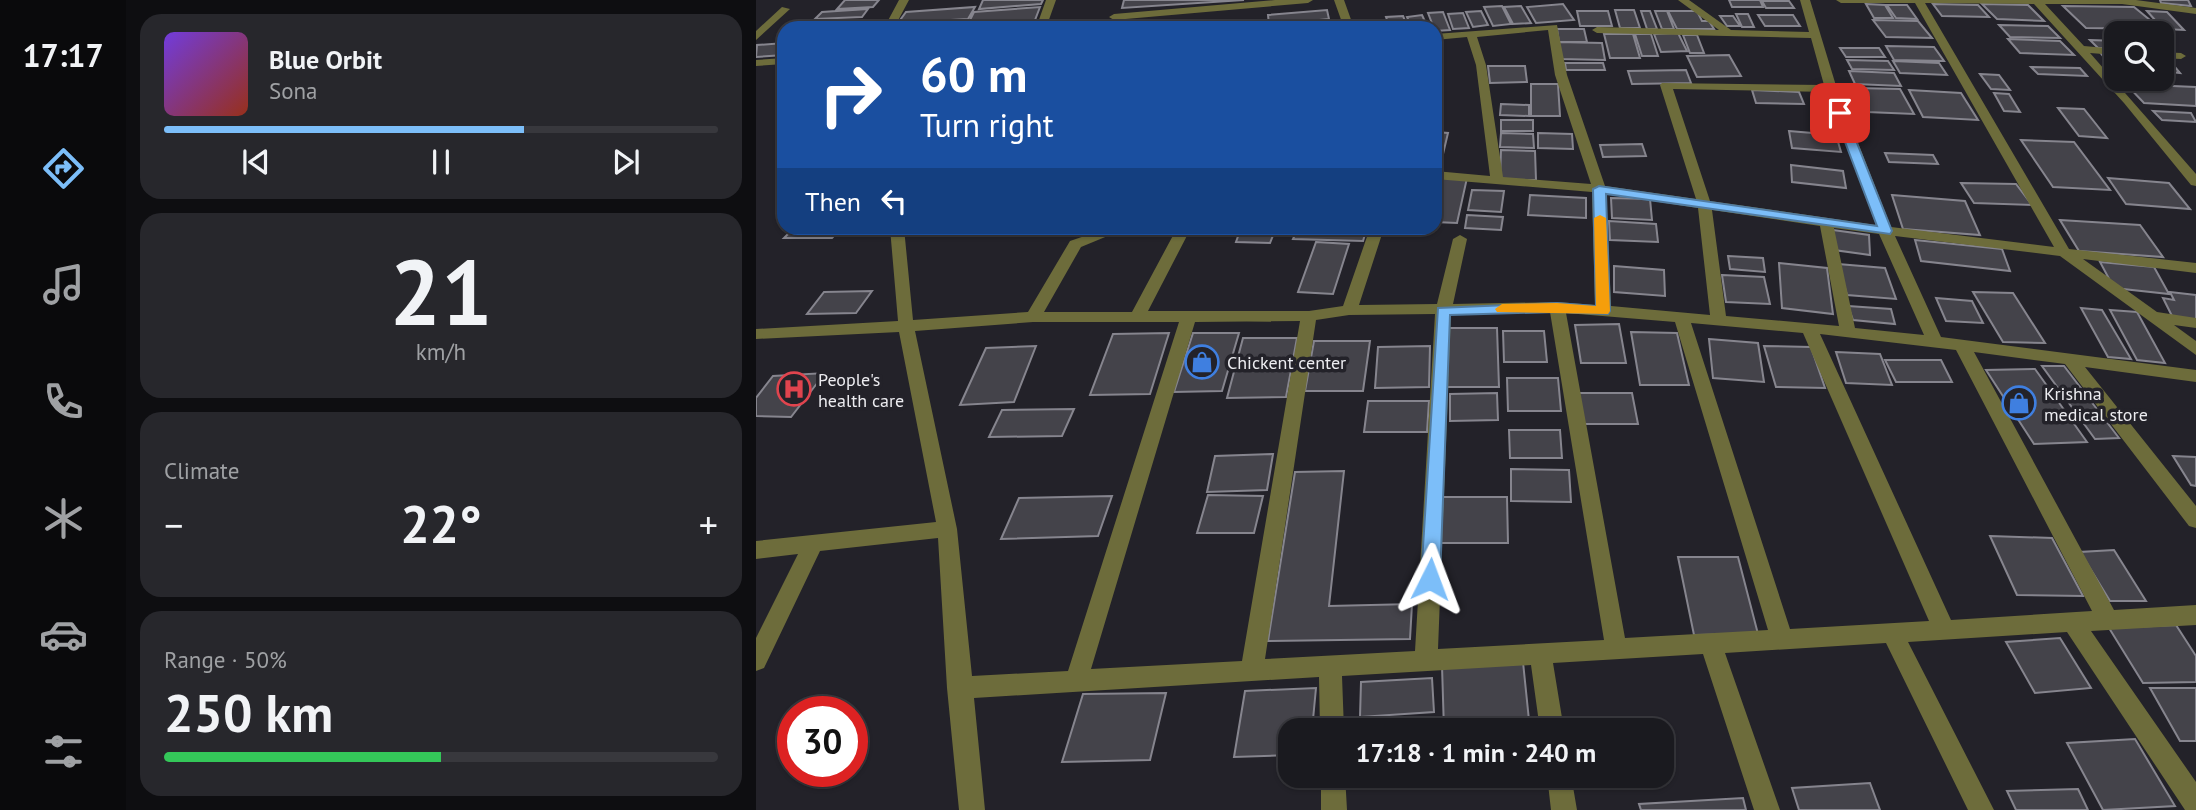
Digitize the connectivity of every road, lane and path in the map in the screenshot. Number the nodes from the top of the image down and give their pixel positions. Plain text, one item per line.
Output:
1 (904, 0) edge
2 (1051, 0) edge
3 (1308, 0) edge
4 (1339, 0) edge
5 (1683, 0) edge
6 (1805, 0) edge
7 (1841, 0) edge
8 (1919, 1) edge
9 (2037, 1) edge
10 (2122, 1) edge
11 (785, 9) dead end
12 (2196, 10) edge
13 (1114, 17) dead end
14 (893, 21) edge
15 (1044, 21) edge
16 (1346, 21) edge
17 (1597, 30) dead end
18 (1727, 31) junction
19 (1471, 34) junction
20 (1815, 35) junction
21 (1442, 36) edge
22 (756, 37) edge
23 (2079, 50) junction
24 (2104, 51) edge
25 (2174, 56) edge
26 (2181, 56) dead end
27 (777, 62) edge
28 (756, 63) edge
29 (1830, 89) junction
30 (1442, 176) edge
31 (2195, 180) edge
32 (1497, 181) junction
33 (1599, 189) junction
34 (1705, 206) junction
35 (1826, 223) junction
36 (1885, 231) junction
37 (898, 235) edge
38 (1100, 235) edge
39 (1180, 235) edge
40 (1375, 235) edge
41 (1460, 239) dead end
42 (2064, 251) junction
43 (2196, 268) edge
44 (1557, 307) junction
45 (1349, 310) junction
46 (1443, 311) junction
47 (1603, 311) junction
48 (1138, 315) junction
49 (1189, 315) junction
50 (1308, 316) junction
51 (1033, 317) junction
52 (1681, 317) junction
53 (2150, 317) junction
54 (1719, 320) junction
55 (2196, 323) edge
56 (906, 326) junction
57 (1809, 328) junction
58 (1848, 332) junction
59 (756, 334) edge
60 (1936, 343) junction
61 (1962, 345) junction
62 (2196, 349) edge
63 (2070, 359) junction
64 (2196, 376) edge
65 (2196, 520) edge
66 (947, 529) junction
67 (813, 544) junction
68 (756, 550) edge
69 (2196, 615) edge
70 (2107, 620) junction
71 (2072, 621) junction
72 (1944, 629) junction
73 (1892, 632) junction
74 (1782, 639) junction
75 (1710, 643) junction
76 (1616, 648) junction
77 (1540, 653) junction
78 (1426, 660) junction
79 (756, 662) edge
80 (1330, 666) junction
81 (1252, 670) junction
82 (1076, 681) junction
83 (959, 688) junction
84 (1332, 718) edge
85 (1550, 718) edge
86 (1333, 788) edge
87 (1561, 788) edge
88 (2196, 804) edge
89 (972, 810) edge
90 (1334, 810) edge
91 (1564, 810) edge
92 (1767, 810) edge
93 (1981, 810) edge

1 - 14 street
2 - 15 street
3 - 13 street
4 - 16 street
5 - 18 street
6 - 20 street
7 - 8 street
8 - 9 street
8 - 42 street
9 - 10 street
9 - 23 street
10 - 12 street
11 - 22 street
17 - 18 street
18 - 20 street
19 - 21 street
19 - 32 street
19 - 33 street
20 - 29 street
23 - 24 street
23 - 31 street
25 - 26 street
27 - 28 street
29 - 34 street
29 - 36 street
30 - 32 street
32 - 33 street
33 - 34 street
33 - 47 street
34 - 35 street
34 - 54 street
35 - 36 street
35 - 58 street
36 - 42 street
36 - 60 street
37 - 56 street
38 - 51 street
39 - 48 street
40 - 45 street
41 - 46 street
42 - 43 street
42 - 53 street
44 - 46 street
44 - 47 street
44 - 76 street
45 - 46 street
45 - 50 street
46 - 78 street
47 - 52 street
48 - 49 street
48 - 51 street
49 - 50 street
49 - 82 street
50 - 81 street
51 - 56 street
52 - 54 street
52 - 74 street
53 - 55 street
53 - 62 street
54 - 57 street
56 - 59 street
56 - 66 street
57 - 58 street
57 - 72 street
58 - 60 street
60 - 61 street
61 - 63 street
61 - 70 street
63 - 64 street
63 - 65 street
66 - 67 street
66 - 83 street
67 - 68 street
67 - 79 street
69 - 70 street
70 - 71 street
71 - 72 street
71 - 88 street
72 - 73 street
73 - 74 street
73 - 93 street
74 - 75 street
75 - 76 street
75 - 92 street
76 - 77 street
77 - 78 street
77 - 85 street
78 - 80 street
80 - 81 street
80 - 84 street
81 - 82 street
82 - 83 street
83 - 89 street
86 - 90 street
87 - 91 street

